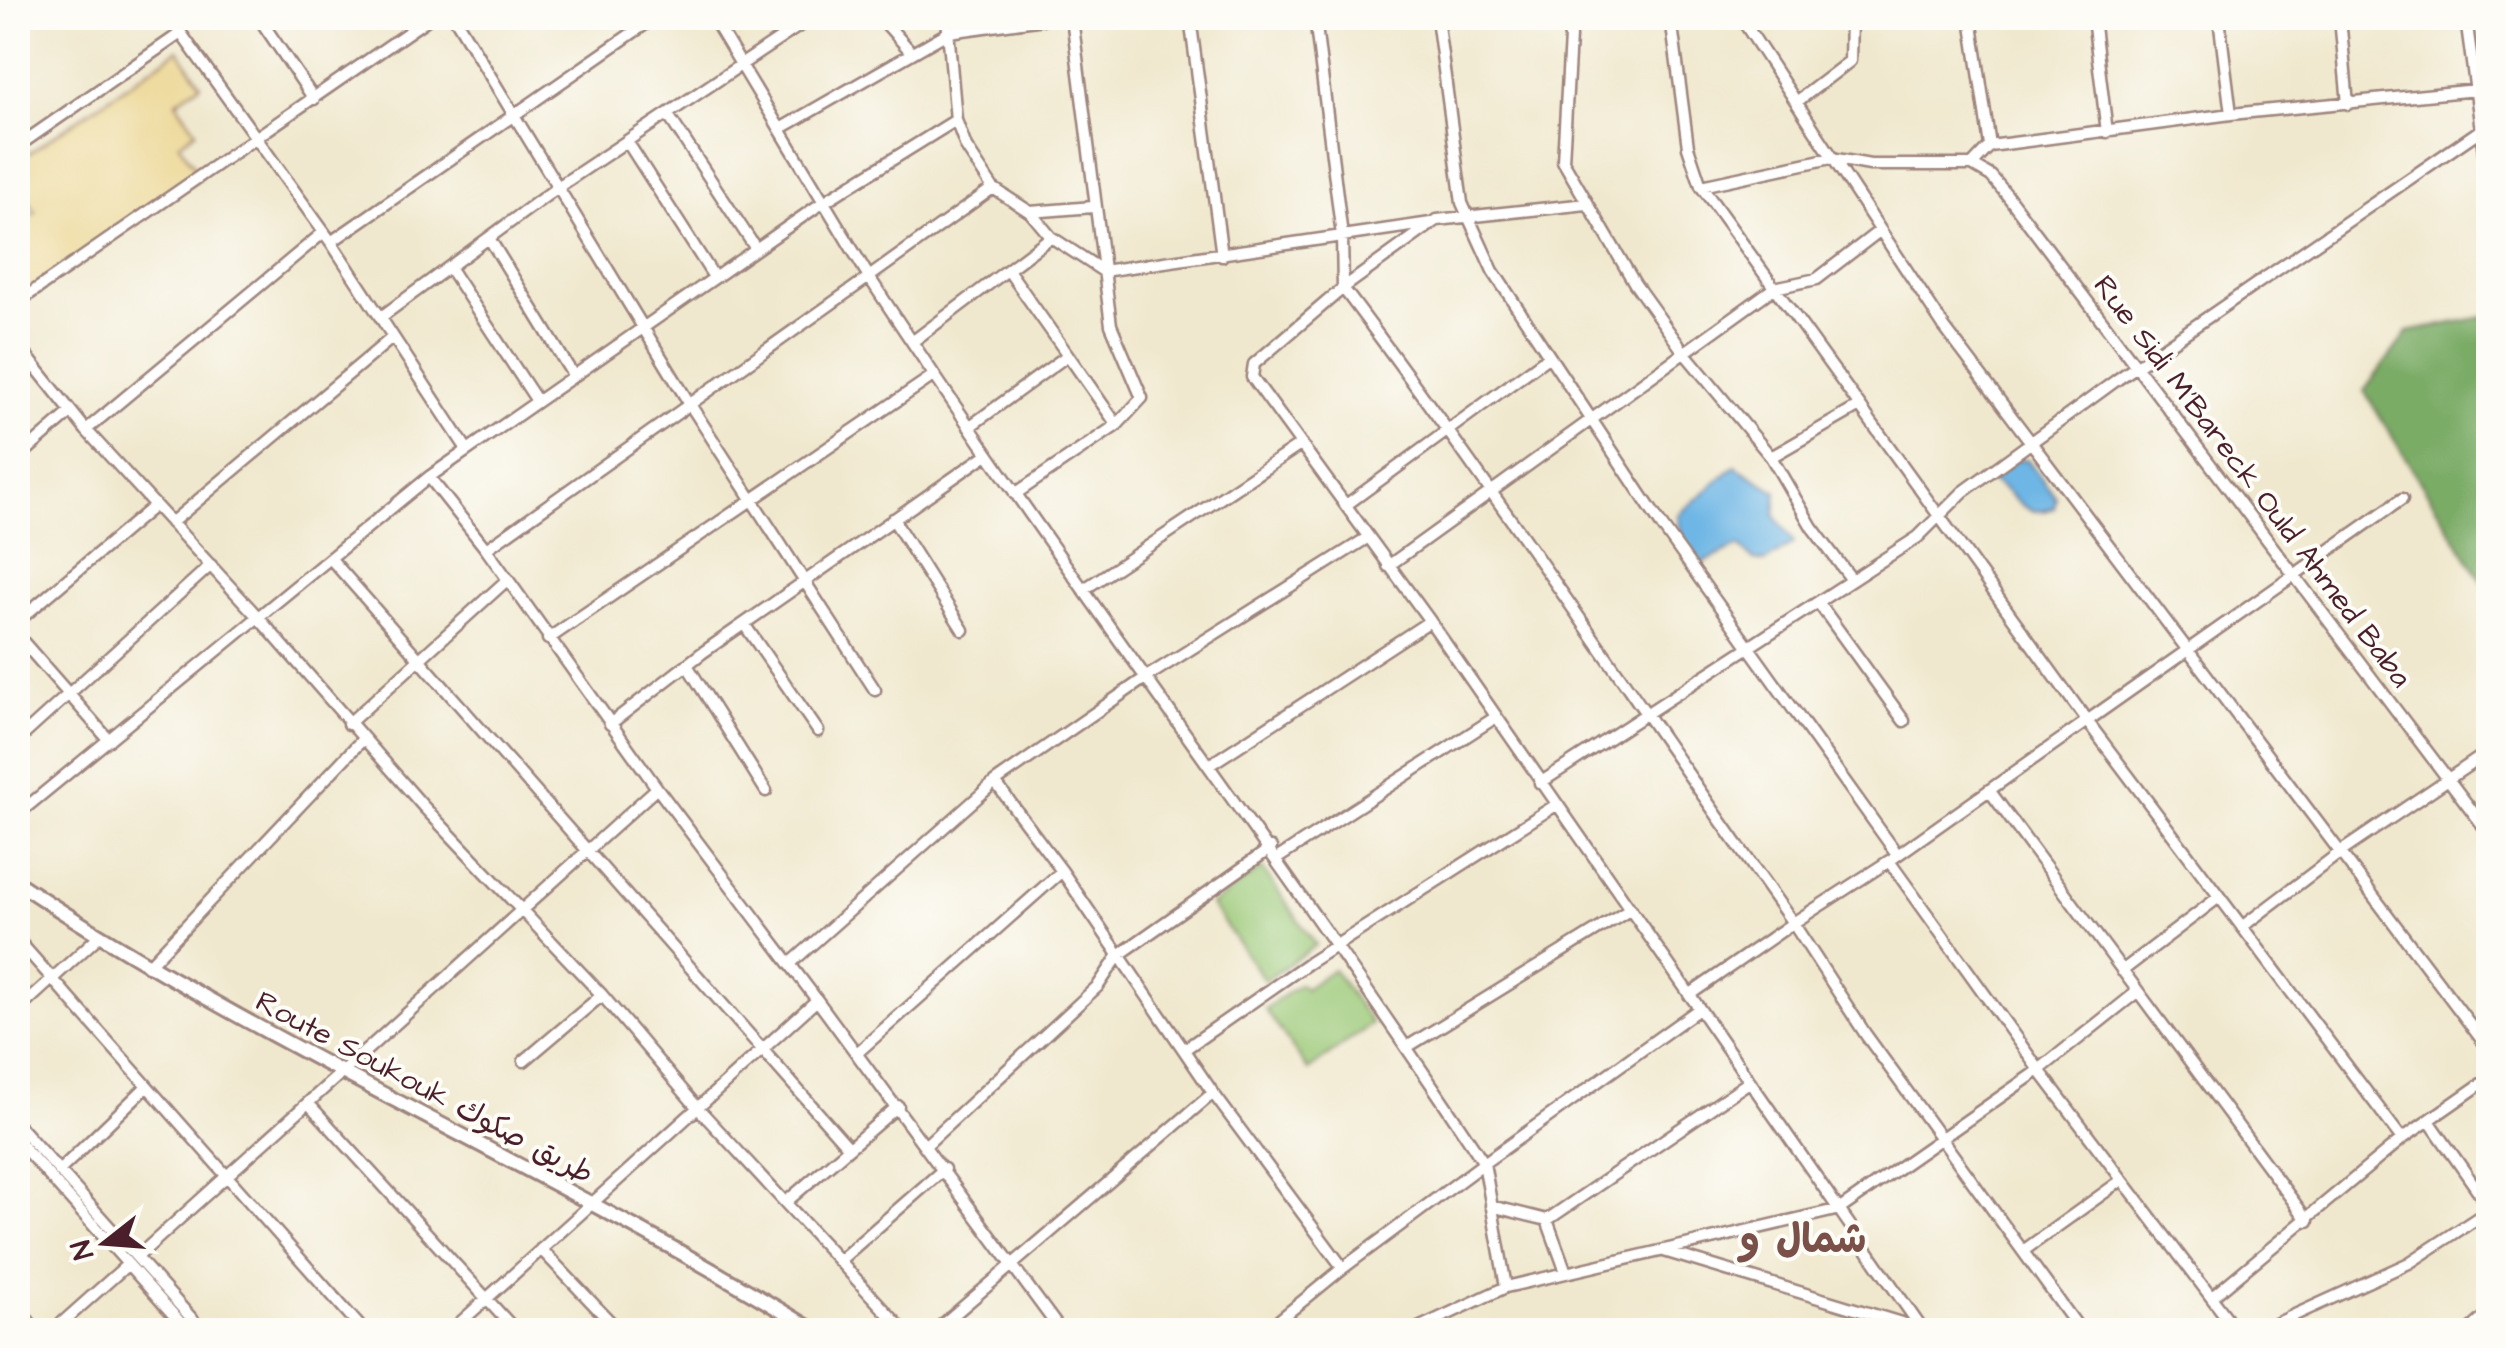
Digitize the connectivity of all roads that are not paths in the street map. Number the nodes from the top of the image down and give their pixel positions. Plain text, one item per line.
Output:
1 (170, 18) edge
2 (258, 18) edge
3 (425, 18) edge
4 (455, 18) edge
5 (654, 18) edge
6 (713, 18) edge
7 (811, 18) edge
8 (880, 18) edge
9 (946, 18) edge
10 (1052, 18) edge
11 (1072, 18) edge
12 (1190, 18) edge
13 (1315, 18) edge
14 (1437, 18) edge
15 (1566, 18) edge
16 (1670, 18) edge
17 (1741, 18) edge
18 (1852, 18) edge
19 (1971, 18) edge
20 (2093, 18) edge
21 (2218, 18) edge
22 (2340, 18) edge
23 (2466, 18) edge
24 (949, 32) junction
25 (181, 33) junction
26 (912, 53) junction
27 (743, 63) junction
28 (2476, 90) junction
29 (314, 99) junction
30 (1798, 100) junction
31 (2348, 104) junction
32 (2484, 110) edge
33 (514, 114) junction
34 (668, 114) junction
35 (2230, 114) junction
36 (956, 120) junction
37 (780, 129) junction
38 (2482, 129) junction
39 (2107, 132) junction
40 (258, 138) junction
41 (628, 143) junction
42 (18, 146) edge
43 (1990, 146) junction
44 (1831, 158) junction
45 (1972, 165) junction
46 (2488, 182) edge
47 (558, 186) junction
48 (1701, 186) junction
49 (993, 188) junction
50 (822, 203) junction
51 (1587, 204) junction
52 (1093, 207) junction
53 (1030, 212) junction
54 (1466, 216) junction
55 (1432, 222) junction
56 (1878, 232) junction
57 (1342, 236) junction
58 (328, 237) junction
59 (1051, 237) junction
60 (489, 238) junction
61 (756, 249) junction
62 (1222, 256) junction
63 (448, 267) junction
64 (1008, 270) junction
65 (1103, 271) junction
66 (714, 277) junction
67 (869, 277) junction
68 (1344, 288) junction
69 (1774, 288) junction
70 (18, 302) edge
71 (381, 317) junction
72 (642, 326) junction
73 (392, 337) junction
74 (912, 342) junction
75 (18, 345) edge
76 (1683, 351) junction
77 (1068, 355) junction
78 (1548, 357) junction
79 (2138, 368) junction
80 (573, 375) junction
81 (933, 376) junction
82 (537, 401) junction
83 (689, 404) junction
84 (1858, 407) junction
85 (71, 412) junction
86 (1590, 419) junction
87 (1117, 425) junction
88 (968, 427) junction
89 (86, 430) junction
90 (1450, 430) junction
91 (1300, 444) junction
92 (2030, 444) junction
93 (466, 448) junction
94 (986, 455) junction
95 (1771, 457) junction
96 (18, 458) edge
97 (429, 477) junction
98 (1492, 492) junction
99 (1015, 494) junction
100 (2402, 499) dead end
101 (752, 500) junction
102 (1346, 505) junction
103 (154, 506) junction
104 (1938, 514) junction
105 (893, 519) junction
106 (171, 524) junction
107 (1367, 538) junction
108 (486, 549) junction
109 (331, 559) junction
110 (211, 564) junction
111 (1388, 566) junction
112 (2294, 578) junction
113 (507, 580) junction
114 (1852, 580) junction
115 (804, 581) junction
116 (1086, 588) junction
117 (1818, 602) junction
118 (258, 616) junction
119 (18, 621) edge
120 (1430, 621) junction
121 (744, 624) junction
122 (963, 630) dead end
123 (18, 636) edge
124 (548, 639) junction
125 (1747, 648) junction
126 (2189, 650) junction
127 (418, 656) junction
128 (687, 665) junction
129 (1148, 676) junction
130 (875, 690) dead end
131 (68, 694) junction
132 (1644, 715) junction
133 (1496, 717) junction
134 (1904, 721) dead end
135 (2087, 721) junction
136 (348, 724) junction
137 (610, 724) junction
138 (818, 731) dead end
139 (364, 739) junction
140 (18, 740) edge
141 (109, 740) junction
142 (2488, 752) edge
143 (1211, 764) junction
144 (2446, 778) junction
145 (995, 782) junction
146 (1540, 783) junction
147 (658, 788) junction
148 (766, 790) dead end
149 (1990, 790) junction
150 (1556, 805) junction
151 (18, 814) edge
152 (2488, 832) edge
153 (588, 848) junction
154 (2342, 850) junction
155 (1274, 853) junction
156 (1893, 858) junction
157 (1062, 871) junction
158 (18, 883) edge
159 (2219, 897) junction
160 (522, 909) junction
161 (1631, 909) junction
162 (1793, 923) junction
163 (2243, 926) junction
164 (98, 937) junction
165 (18, 940) edge
166 (1338, 946) junction
167 (1118, 955) junction
168 (791, 963) junction
169 (148, 966) junction
170 (2122, 971) junction
171 (52, 979) junction
172 (2137, 992) junction
173 (602, 995) junction
174 (1689, 995) junction
175 (818, 1000) junction
176 (1700, 1009) junction
177 (18, 1010) edge
178 (1407, 1047) junction
179 (762, 1048) junction
180 (2488, 1048) edge
181 (1184, 1049) junction
182 (857, 1053) junction
183 (524, 1060) dead end
184 (2039, 1070) junction
185 (338, 1073) junction
186 (2488, 1079) edge
187 (1749, 1082) junction
188 (146, 1086) junction
189 (1213, 1093) junction
190 (309, 1104) junction
191 (696, 1106) junction
192 (898, 1106) junction
193 (2430, 1122) junction
194 (18, 1125) edge
195 (1943, 1138) junction
196 (2402, 1139) junction
197 (18, 1141) edge
198 (926, 1144) junction
199 (850, 1148) junction
200 (1484, 1164) junction
201 (944, 1169) junction
202 (59, 1171) junction
203 (227, 1177) junction
204 (2122, 1180) junction
205 (592, 1202) junction
206 (786, 1202) junction
207 (1492, 1206) junction
208 (2488, 1208) edge
209 (1840, 1209) junction
210 (1547, 1220) junction
211 (2308, 1222) junction
212 (541, 1249) junction
213 (1661, 1250) junction
214 (2023, 1252) junction
215 (840, 1260) junction
216 (132, 1261) junction
217 (1012, 1264) junction
218 (1343, 1268) junction
219 (1566, 1272) junction
220 (1506, 1287) junction
221 (2212, 1297) junction
222 (487, 1299) junction
223 (18, 1308) edge
224 (2488, 1314) edge
225 (1433, 1326) edge
226 (611, 1328) edge
227 (1275, 1328) edge
228 (36, 1330) edge
229 (54, 1330) edge
230 (187, 1330) edge
231 (202, 1330) edge
232 (363, 1330) edge
233 (452, 1330) edge
234 (514, 1330) edge
235 (813, 1330) edge
236 (903, 1330) edge
237 (936, 1330) edge
238 (1060, 1330) edge
239 (1414, 1330) edge
240 (1924, 1330) edge
241 (2080, 1330) edge
242 (2236, 1330) edge
243 (2262, 1330) edge
244 (2470, 1330) edge

1 - 25 street
2 - 29 street
3 - 29 street
4 - 33 street
5 - 33 street
6 - 27 street
7 - 27 street
8 - 26 street
9 - 24 street
10 - 24 street
11 - 52 street
12 - 62 street
13 - 57 street
14 - 54 street
15 - 51 street
16 - 48 street
17 - 30 street
18 - 30 street
19 - 43 street
20 - 39 street
21 - 35 street
22 - 31 street
23 - 28 street
24 - 26 street
24 - 36 street
25 - 40 street
25 - 42 street
26 - 37 street
27 - 34 street
27 - 37 street
28 - 31 street
28 - 32 street
29 - 40 street
30 - 44 street
31 - 35 street
32 - 38 street
33 - 47 street
33 - 58 street
34 - 41 street
34 - 61 street
35 - 39 street
36 - 49 street
36 - 50 street
37 - 50 street
38 - 46 street
38 - 79 street
39 - 43 street
40 - 58 street
40 - 70 street
41 - 47 street
41 - 66 street
43 - 45 street
44 - 45 street
44 - 48 street
44 - 56 street
45 - 79 street, Rue Sidi M'Bareck Ould Ahmed Baba
47 - 60 street
47 - 72 street
48 - 69 street
49 - 53 street
49 - 67 street
50 - 61 street
50 - 67 street
51 - 54 street
51 - 76 street
52 - 53 street
52 - 65 street
53 - 59 street
54 - 55 street
54 - 78 street
55 - 57 street
55 - 68 street
56 - 69 street
56 - 92 street
57 - 62 street
57 - 68 street
58 - 71 street
58 - 89 street
59 - 64 street
59 - 65 street
60 - 63 street
60 - 80 street
61 - 66 street
62 - 65 street
63 - 71 street
63 - 82 street
64 - 74 street
64 - 77 street
65 - 87 street
66 - 72 street
67 - 74 street
67 - 83 street
68 - 90 street
68 - 91 street
69 - 76 street
69 - 84 street
71 - 73 street
72 - 80 street
72 - 83 street
73 - 93 street
73 - 106 street
74 - 81 street
75 - 85 street
76 - 86 street
76 - 95 street
77 - 87 street
77 - 88 street
78 - 86 street
78 - 90 street
79 - 92 street
79 - 112 street, Rue Sidi M'Bareck Ould Ahmed Baba
80 - 82 street
81 - 88 street
81 - 101 street
82 - 93 street
83 - 101 street
83 - 108 street
84 - 95 street
84 - 104 street
85 - 89 street
85 - 96 street
86 - 98 street
86 - 125 street
87 - 99 street
88 - 94 street
89 - 103 street
90 - 98 street
90 - 102 street
91 - 102 street
91 - 116 street
92 - 104 street
92 - 126 street
93 - 97 street
94 - 99 street
94 - 105 street
95 - 114 street
97 - 108 street
97 - 109 street
98 - 111 street
98 - 132 street
99 - 116 street
100 - 112 street
101 - 115 street
101 - 124 street
102 - 107 street
103 - 106 street
103 - 119 street
104 - 114 street
104 - 135 street
105 - 115 street
105 - 122 street
106 - 110 street
107 - 111 street
107 - 129 street
108 - 113 street
109 - 118 street
109 - 127 street
110 - 118 street
110 - 131 street
111 - 120 street
112 - 126 street
112 - 144 street, Rue Sidi M'Bareck Ould Ahmed Baba
113 - 124 street
113 - 127 street
114 - 117 street
115 - 121 street
115 - 130 street
116 - 129 street
117 - 125 street
117 - 134 street
118 - 136 street
118 - 141 street
120 - 133 street
120 - 143 street
121 - 128 street
121 - 138 street
123 - 131 street
124 - 137 street
125 - 132 street
125 - 156 street
126 - 135 street
126 - 154 street
127 - 136 street
127 - 153 street
128 - 137 street
128 - 148 street
129 - 143 street
129 - 145 street
131 - 140 street
131 - 141 street
132 - 146 street
132 - 162 street
133 - 146 street
133 - 155 street
135 - 149 street
135 - 159 street
136 - 139 street
137 - 147 street
139 - 160 street
139 - 169 street
141 - 151 street
142 - 144 street
143 - 155 street
144 - 152 street, Rue Sidi M'Bareck Ould Ahmed Baba
144 - 154 street
145 - 157 street
145 - 168 street
146 - 150 street
147 - 153 street
147 - 168 street
149 - 156 street
149 - 170 street
150 - 161 street
150 - 166 street
153 - 160 street
153 - 179 street
154 - 163 street
154 - 180 street
155 - 166 street
155 - 167 street
156 - 162 street
156 - 184 street
157 - 167 street
157 - 182 street
158 - 164 street, Route Soukouk طريق صكوك
159 - 163 street
159 - 170 street
160 - 173 street
160 - 185 street
161 - 174 street
161 - 178 street
162 - 174 street
162 - 195 street
163 - 196 street
164 - 169 street, Route Soukouk طريق صكوك
164 - 171 street
165 - 171 street
166 - 178 street
166 - 181 street
167 - 181 street
167 - 198 street
168 - 175 street
169 - 185 street, Route Soukouk طريق صكوك
170 - 172 street
171 - 177 street
171 - 188 street
172 - 184 street
172 - 211 street
173 - 183 street
173 - 191 street
174 - 176 street
175 - 179 street
175 - 182 street
176 - 187 street
176 - 200 street
178 - 200 street
179 - 191 street
179 - 199 street
181 - 189 street
182 - 192 street
184 - 195 street
184 - 204 street
185 - 190 street
185 - 205 street, Route Soukouk طريق صكوك
186 - 193 street
187 - 209 street
187 - 210 street
188 - 202 street
188 - 203 street
189 - 217 street
189 - 218 street
190 - 203 street
190 - 222 street
191 - 205 street
191 - 206 street
192 - 198 street
192 - 199 street
193 - 196 street
193 - 208 street
194 - 202 street
195 - 209 street
195 - 214 street
196 - 211 street
197 - 216 street
198 - 201 street
199 - 206 street
200 - 207 street
200 - 218 street
201 - 215 street
201 - 217 street
202 - 216 street
203 - 216 street
203 - 232 street
204 - 214 street
204 - 221 street
205 - 212 street
205 - 235 street, Route Soukouk طريق صكوك
206 - 215 street
207 - 210 street
207 - 220 street
208 - 243 street
209 - 213 street
209 - 240 street
210 - 219 street
211 - 221 street
212 - 222 street
212 - 226 street
213 - 219 street
213 - 240 street
214 - 241 street
215 - 236 street
216 - 229 street
216 - 230 street
216 - 231 street
217 - 237 street
217 - 238 street
218 - 227 street
219 - 220 street
220 - 225 street
221 - 242 street
222 - 233 street
222 - 234 street
223 - 228 street
224 - 244 street
225 - 239 street

